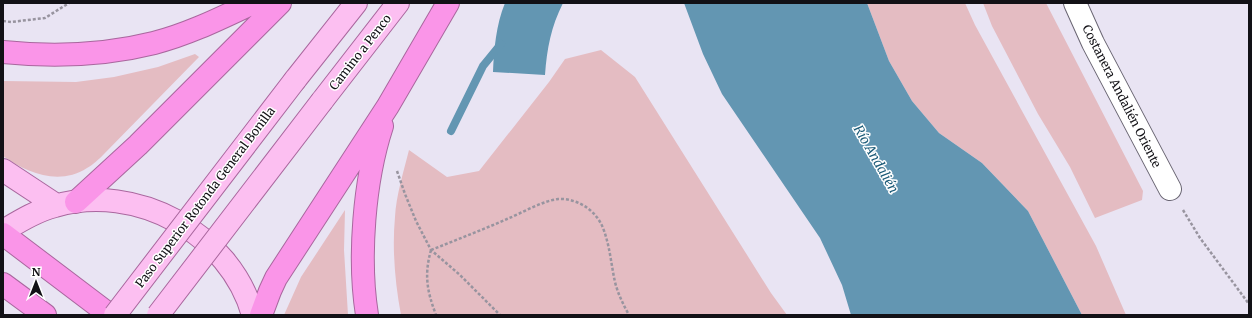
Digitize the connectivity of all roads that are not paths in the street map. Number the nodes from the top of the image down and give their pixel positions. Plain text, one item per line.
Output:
1 (253, 3) edge
2 (280, 3) edge
3 (356, 3) edge
4 (398, 3) edge
5 (448, 3) edge
6 (1075, 3) edge
7 (3, 52) edge
8 (388, 106) junction
9 (3, 170) edge
10 (1170, 189) road end
11 (66, 204) junction
12 (8, 229) edge
13 (3, 284) edge
14 (45, 315) edge
15 (110, 315) edge
16 (115, 315) edge
17 (158, 315) edge
18 (253, 315) edge
19 (261, 315) edge
20 (367, 315) edge

1 - 7 highway
2 - 11 highway
3 - 16 main road, Paso Superior Rotonda General Bonilla, bridge
4 - 17 main road, Camino a Penco, bridge
5 - 8 highway
6 - 10 street, Costanera Andalién Oriente
8 - 19 highway
8 - 20 highway
9 - 11 main road
11 - 12 main road
11 - 18 main road
12 - 15 highway
13 - 14 highway

